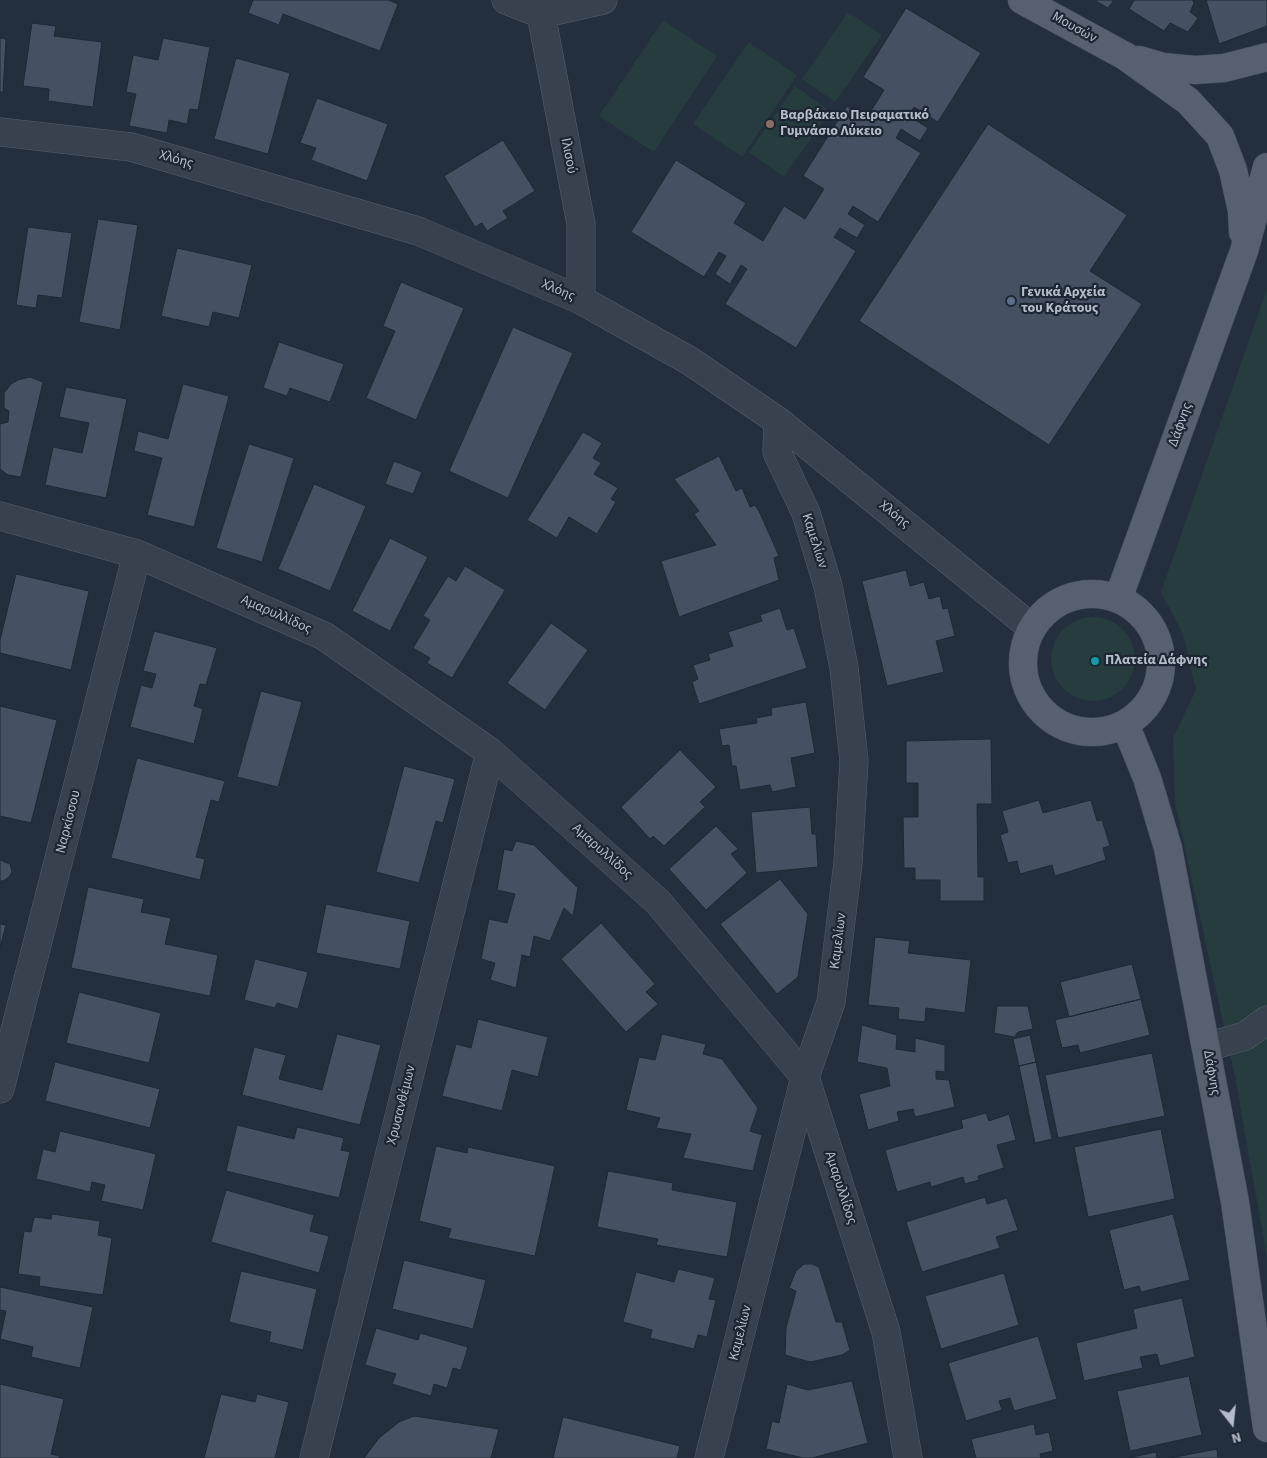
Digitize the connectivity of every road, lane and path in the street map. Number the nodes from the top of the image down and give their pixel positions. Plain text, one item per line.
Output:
1 (506, 0) edge
2 (603, 0) edge
3 (1022, 0) edge
4 (541, 14) junction
5 (1125, 56) junction
6 (1267, 57) edge
7 (0, 132) edge
8 (1267, 167) edge
9 (1244, 251) junction
10 (582, 300) junction
11 (778, 421) junction
12 (0, 516) edge
13 (137, 554) junction
14 (1118, 599) junction
15 (1032, 628) junction
16 (1125, 724) junction
17 (490, 752) junction
18 (1267, 1020) edge
19 (1207, 1047) junction
20 (805, 1077) junction
21 (0, 1089) edge
22 (1267, 1428) edge
23 (314, 1458) edge
24 (709, 1458) edge
25 (908, 1458) edge

1 - 4 street
2 - 4 street
3 - 5 main road, Μουσών
4 - 10 street, Ιλισού
5 - 6 main road
5 - 9 main road, Δάφνης
7 - 10 street, Χλόης
8 - 9 main road, Δάφνης
9 - 14 main road, Δάφνης
10 - 11 street, Χλόης
11 - 15 street, Χλόης
11 - 20 street, Καμελίων
12 - 13 street, Αμαρυλλίδος
13 - 17 street, Αμαρυλλίδος
13 - 21 street, Ναρκίσσου
14 - 15 main road
14 - 16 main road
15 - 16 main road
16 - 19 main road, Δάφνης
17 - 20 street, Αμαρυλλίδος
17 - 23 street, Χρυσανθέμων
18 - 19 street
19 - 22 main road, Δάφνης
20 - 24 street, Καμελίων
20 - 25 street, Αμαρυλλίδος

